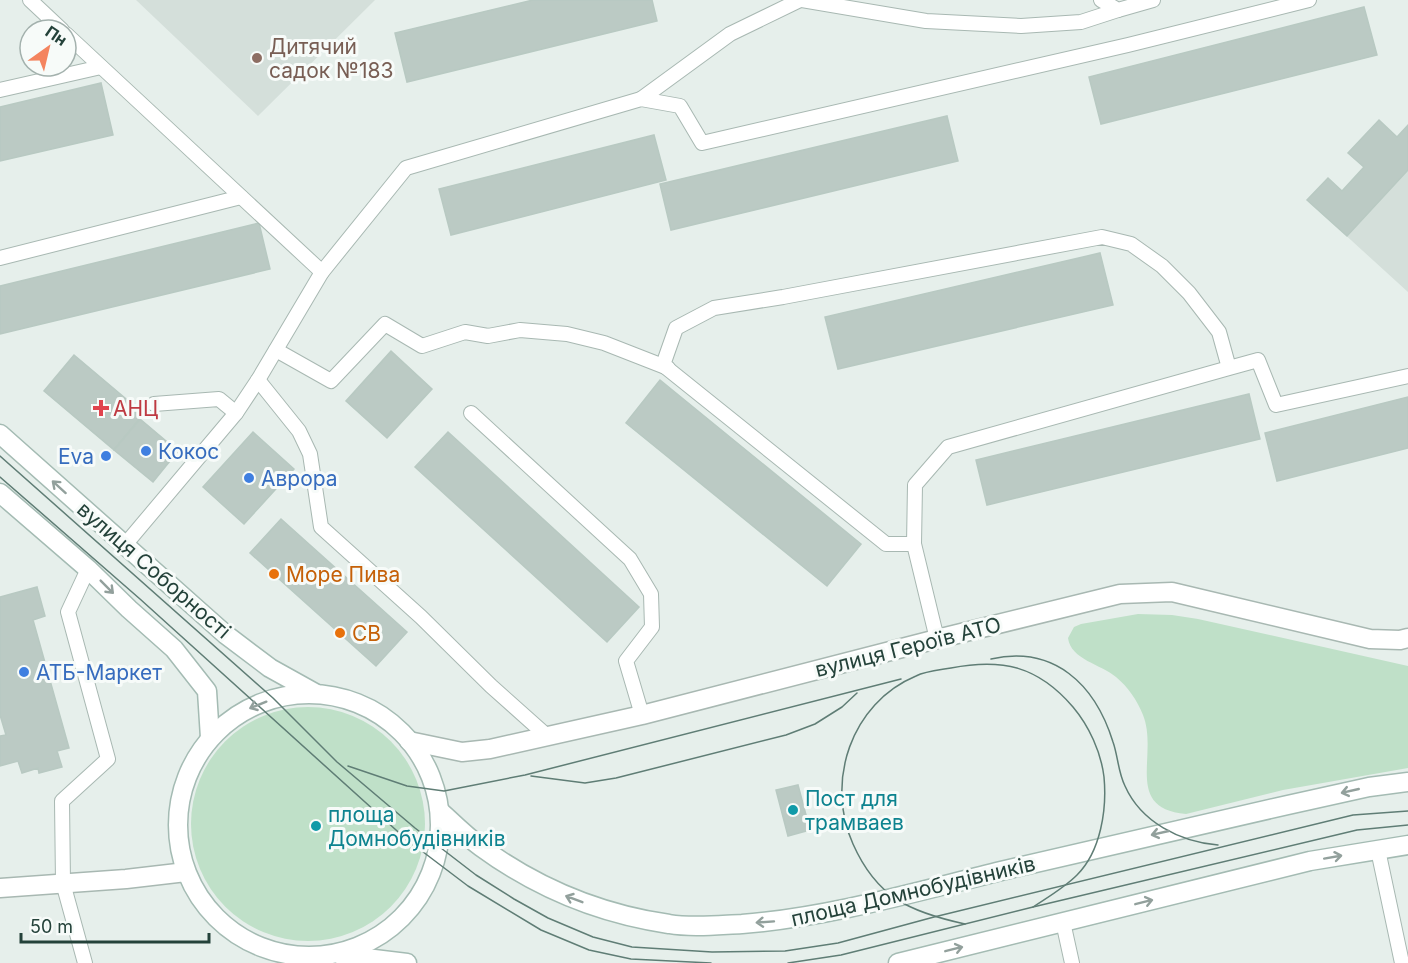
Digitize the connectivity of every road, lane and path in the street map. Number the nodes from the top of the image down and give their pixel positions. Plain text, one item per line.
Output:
1 (30, 0) edge
2 (801, 0) edge
3 (1101, 0) edge
4 (1153, 0) edge
5 (1309, 0) edge
6 (1118, 10) junction
7 (49, 18) edge
8 (78, 45) edge
9 (101, 67) junction
10 (0, 90) edge
11 (641, 99) junction
12 (241, 197) junction
13 (0, 258) edge
14 (322, 272) junction
15 (276, 351) junction
16 (668, 368) junction
17 (1229, 368) junction
18 (1408, 376) edge
19 (258, 381) junction
20 (154, 404) dead end
21 (236, 413) junction
22 (471, 413) dead end
23 (0, 434) edge
24 (0, 493) edge
25 (914, 544) junction
26 (124, 546) junction
27 (88, 569) junction
28 (1408, 638) edge
29 (937, 639) junction
30 (317, 694) junction
31 (642, 715) junction
32 (547, 736) junction
33 (210, 738) junction
34 (410, 741) junction
35 (1408, 782) edge
36 (440, 811) junction
37 (1408, 845) edge
38 (1378, 850) junction
39 (186, 872) junction
40 (63, 883) junction
41 (0, 888) edge
42 (1063, 922) junction
43 (333, 954) junction
44 (85, 963) edge
45 (407, 963) edge
46 (898, 963) edge
47 (1072, 963) edge
48 (1402, 963) edge

1 - 7 lane
2 - 6 lane
2 - 11 lane
3 - 6 lane
4 - 6 lane
5 - 11 lane
8 - 9 lane
9 - 10 lane
9 - 12 lane
11 - 14 lane
12 - 13 lane
12 - 14 lane
14 - 15 lane
15 - 16 lane
15 - 19 lane
16 - 17 lane
16 - 25 lane
17 - 18 lane
17 - 25 lane
19 - 21 lane
19 - 32 lane
20 - 21 lane
21 - 26 lane
22 - 31 lane
26 -> 23 main road, вулиця Соборності
24 - 27 main road, вулиця Соборності
25 - 29 lane
26 - 30 main road, вулиця Соборності
27 -> 33 main road, вулиця Соборності
27 - 40 lane
28 - 29 main road, вулиця Героїв АТО
29 - 31 main road, вулиця Героїв АТО
30 -> 33 main road
30 - 34 main road
31 - 32 main road, вулиця Героїв АТО
32 - 34 main road, вулиця Героїв АТО
33 - 39 main road
34 - 36 main road
35 -> 36 main road, площа Домнобудівників
36 - 43 main road
37 - 38 main road
42 -> 38 main road
38 - 48 lane
39 - 40 main road
39 - 43 main road
40 - 41 main road
40 - 44 lane
46 -> 42 main road
42 - 47 lane
43 - 45 main road

